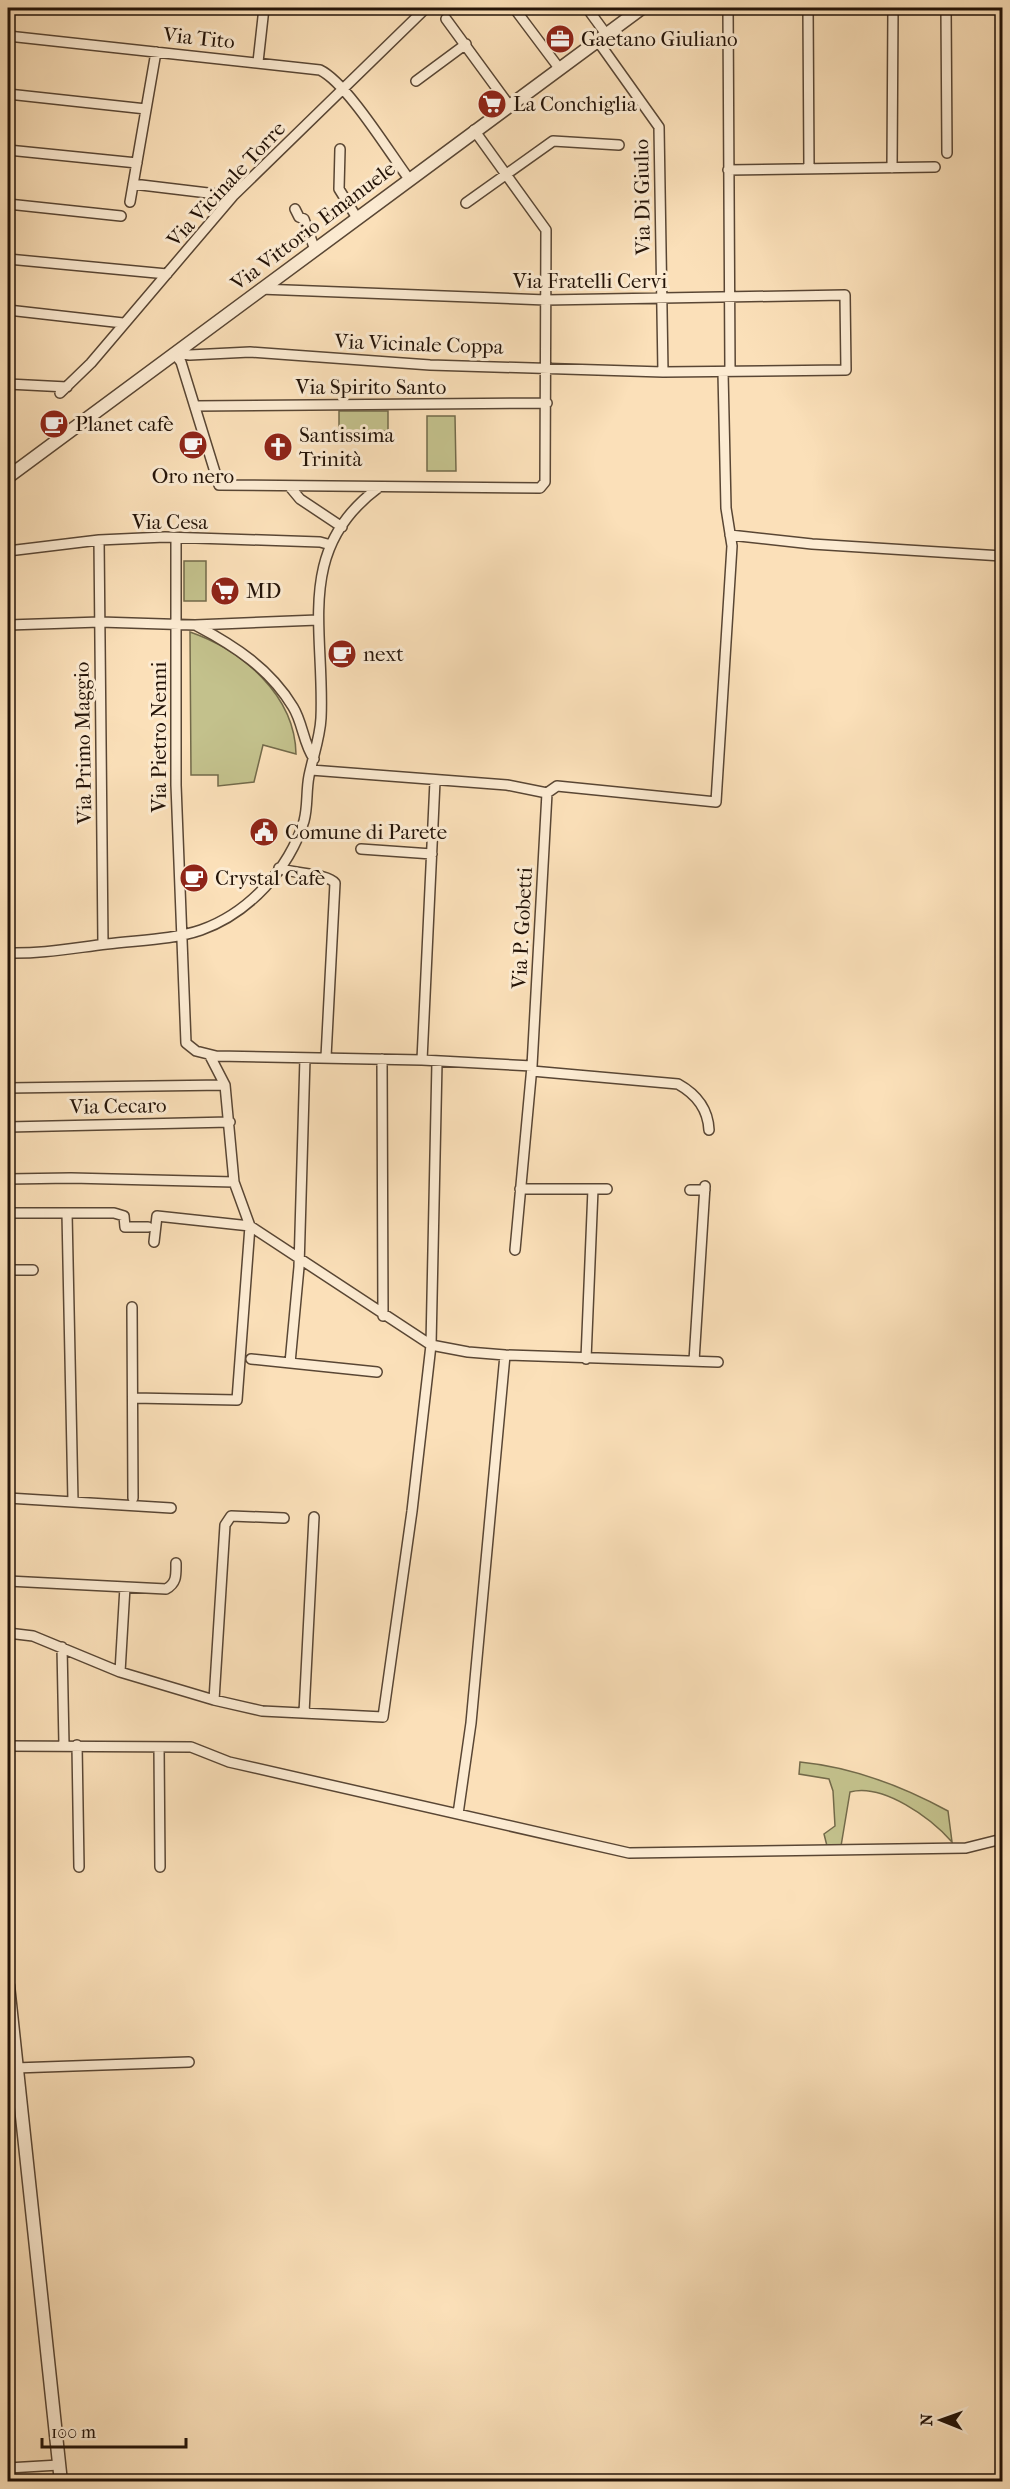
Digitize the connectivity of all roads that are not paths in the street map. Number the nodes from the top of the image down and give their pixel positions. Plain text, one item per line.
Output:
1 (264, 8) edge
2 (408, 8) edge
3 (425, 8) edge
4 (514, 8) edge
5 (586, 8) edge
6 (642, 8) edge
7 (728, 8) edge
8 (808, 8) edge
9 (893, 8) edge
10 (946, 8) edge
11 (446, 19) dead end
12 (8, 36) edge
13 (602, 37) junction
14 (466, 44) junction
15 (156, 52) junction
16 (258, 62) junction
17 (559, 68) junction
18 (416, 81) dead end
19 (343, 89) junction
20 (8, 93) edge
21 (509, 105) junction
22 (146, 109) junction
23 (474, 130) junction
24 (619, 145) dead end
25 (340, 149) dead end
26 (8, 150) edge
27 (946, 153) dead end
28 (137, 163) junction
29 (935, 167) dead end
30 (892, 168) junction
31 (809, 169) junction
32 (728, 170) junction
33 (506, 175) junction
34 (409, 179) junction
35 (133, 184) junction
36 (233, 196) junction
37 (130, 202) dead end
38 (466, 203) dead end
39 (8, 204) edge
40 (295, 209) dead end
41 (121, 216) dead end
42 (357, 218) junction
43 (315, 250) junction
44 (8, 259) edge
45 (167, 274) junction
46 (260, 289) junction
47 (662, 298) junction
48 (729, 298) junction
49 (546, 300) junction
50 (8, 310) edge
51 (123, 323) junction
52 (174, 353) junction
53 (547, 368) junction
54 (846, 370) joint
55 (726, 371) junction
56 (663, 372) junction
57 (8, 384) edge
58 (546, 403) junction
59 (195, 406) junction
60 (8, 477) edge
61 (290, 488) junction
62 (378, 488) junction
63 (342, 527) junction
64 (730, 535) junction
65 (176, 539) junction
66 (99, 540) junction
67 (332, 546) junction
68 (8, 551) edge
69 (1002, 556) edge
70 (318, 620) junction
71 (100, 622) junction
72 (177, 623) junction
73 (8, 625) edge
74 (195, 625) junction
75 (314, 759) junction
76 (311, 770) junction
77 (435, 781) junction
78 (547, 793) junction
79 (361, 849) dead end
80 (432, 854) junction
81 (279, 868) junction
82 (183, 935) junction
83 (103, 944) junction
84 (8, 953) edge
85 (210, 1056) junction
86 (304, 1058) junction
87 (326, 1058) junction
88 (382, 1059) junction
89 (422, 1060) junction
90 (437, 1062) junction
91 (532, 1068) junction
92 (225, 1085) junction
93 (8, 1088) edge
94 (230, 1122) junction
95 (8, 1126) edge
96 (709, 1131) dead end
97 (8, 1179) edge
98 (234, 1182) junction
99 (520, 1189) junction
100 (593, 1189) junction
101 (607, 1189) dead end
102 (690, 1190) dead end
103 (8, 1213) edge
104 (67, 1213) junction
105 (250, 1226) junction
106 (148, 1227) dead end
107 (154, 1242) dead end
108 (515, 1250) dead end
109 (299, 1260) junction
110 (8, 1270) edge
111 (33, 1270) dead end
112 (132, 1307) dead end
113 (383, 1316) junction
114 (431, 1345) junction
115 (504, 1355) junction
116 (251, 1359) dead end
117 (586, 1359) junction
118 (694, 1361) junction
119 (718, 1362) dead end
120 (290, 1363) junction
121 (377, 1372) dead end
122 (133, 1398) junction
123 (8, 1498) edge
124 (133, 1498) dead end
125 (73, 1501) junction
126 (171, 1508) dead end
127 (314, 1517) dead end
128 (284, 1518) dead end
129 (176, 1563) dead end
130 (8, 1581) edge
131 (124, 1587) junction
132 (8, 1633) edge
133 (62, 1647) junction
134 (120, 1672) junction
135 (214, 1700) junction
136 (304, 1713) junction
137 (64, 1745) junction
138 (77, 1745) junction
139 (8, 1746) edge
140 (159, 1747) junction
141 (458, 1814) junction
142 (1002, 1839) edge
143 (79, 1867) dead end
144 (160, 1867) dead end
145 (8, 1985) edge
146 (189, 2062) dead end
147 (15, 2068) junction
148 (59, 2465) junction
149 (8, 2468) edge
150 (61, 2481) edge

1 - 16 street
2 - 3 street
3 - 19 street, Via Vicinale Torre
4 - 17 street
5 - 13 street, Via Di Giulio
6 - 13 street, Via Vittorio Emanuele
7 - 32 street
8 - 31 street
9 - 30 street
10 - 27 street
11 - 14 street
12 - 15 street, Via Tito
13 - 17 street, Via Vittorio Emanuele
13 - 47 street, Via Di Giulio
14 - 18 street
14 - 21 street
15 - 16 street, Via Tito
15 - 22 street
16 - 19 street, Via Tito
17 - 21 street, Via Vittorio Emanuele
19 - 34 street, Via Tito
19 - 36 street, Via Vicinale Torre
20 - 22 street
21 - 23 street, Via Vittorio Emanuele
22 - 28 street
23 - 33 street
23 - 34 street, Via Vittorio Emanuele
24 - 33 street
25 - 42 street
26 - 28 street
28 - 35 street
29 - 30 street
30 - 31 street
31 - 32 street
32 - 48 street
33 - 38 street
33 - 49 street
34 - 42 street, Via Vittorio Emanuele
35 - 36 street
35 - 37 street
36 - 45 street, Via Vicinale Torre
39 - 41 street
40 - 43 street
42 - 43 street, Via Vittorio Emanuele
43 - 46 street, Via Vittorio Emanuele
44 - 45 street
45 - 51 street, Via Vicinale Torre
46 - 49 street, Via Fratelli Cervi
46 - 52 street, Via Vittorio Emanuele
47 - 48 street, Via Fratelli Cervi
47 - 49 street, Via Fratelli Cervi
47 - 56 street, Via Di Giulio
48 - 54 street, Via Fratelli Cervi
48 - 55 street
49 - 53 street
50 - 51 street
51 - 57 street, Via Vicinale Torre
52 - 53 street, Via Vicinale Coppa
52 - 59 street
52 - 60 street, Via Vittorio Emanuele
53 - 56 street, Via Vicinale Coppa
53 - 58 street
54 - 55 street, Via Vicinale Coppa
55 - 56 street, Via Vicinale Coppa
55 - 64 street
58 - 59 street, Via Spirito Santo
58 - 62 street
59 - 61 street
61 - 62 street
61 - 63 street
62 - 63 street
63 - 67 street
64 - 69 street
64 - 78 street
65 - 66 street, Via Cesa
65 - 67 street, Via Cesa
65 - 72 street, Via Pietro Nenni
66 - 68 street, Via Cesa
66 - 71 street, Via Primo Maggio
67 - 70 street
70 - 74 street
70 - 75 street
71 - 72 street
71 - 73 street
71 - 83 street, Via Primo Maggio
72 - 74 street
72 - 82 street, Via Pietro Nenni
74 - 75 street
75 - 76 street
76 - 77 street
76 - 81 street
77 - 78 street
77 - 80 street
78 - 91 street, Via P. Gobetti
79 - 80 street
80 - 89 street
81 - 82 street
81 - 87 street
82 - 83 street
82 - 85 street, Via Pietro Nenni
83 - 84 street
85 - 86 street
85 - 92 street
86 - 87 street
86 - 109 street
87 - 88 street
88 - 89 street
88 - 113 street
89 - 90 street
90 - 91 street
90 - 114 street
91 - 96 street
91 - 99 street, Via P. Gobetti
92 - 93 street
92 - 94 street
94 - 95 street, Via Cecaro
94 - 98 street
97 - 98 street
98 - 105 street
99 - 100 street
99 - 108 street, Via P. Gobetti
100 - 101 street
100 - 117 street
102 - 118 street
103 - 104 street
104 - 106 street
104 - 125 street
105 - 107 street
105 - 109 street
105 - 122 street
109 - 113 street
109 - 120 street
110 - 111 street
112 - 122 street
113 - 114 street
114 - 115 street
114 - 136 street
115 - 117 street
115 - 141 street
116 - 120 street
117 - 118 street
118 - 119 street
120 - 121 street
122 - 124 street
123 - 125 street
125 - 126 street
127 - 136 street
128 - 135 street
129 - 131 street
130 - 131 street
131 - 134 street
132 - 133 street
133 - 134 street
133 - 137 street
134 - 135 street
135 - 136 street
137 - 138 street
137 - 139 street
138 - 140 street
138 - 143 street
140 - 141 street
140 - 144 street
141 - 142 street
145 - 147 street
146 - 147 street
147 - 148 street
148 - 149 street
148 - 150 street

